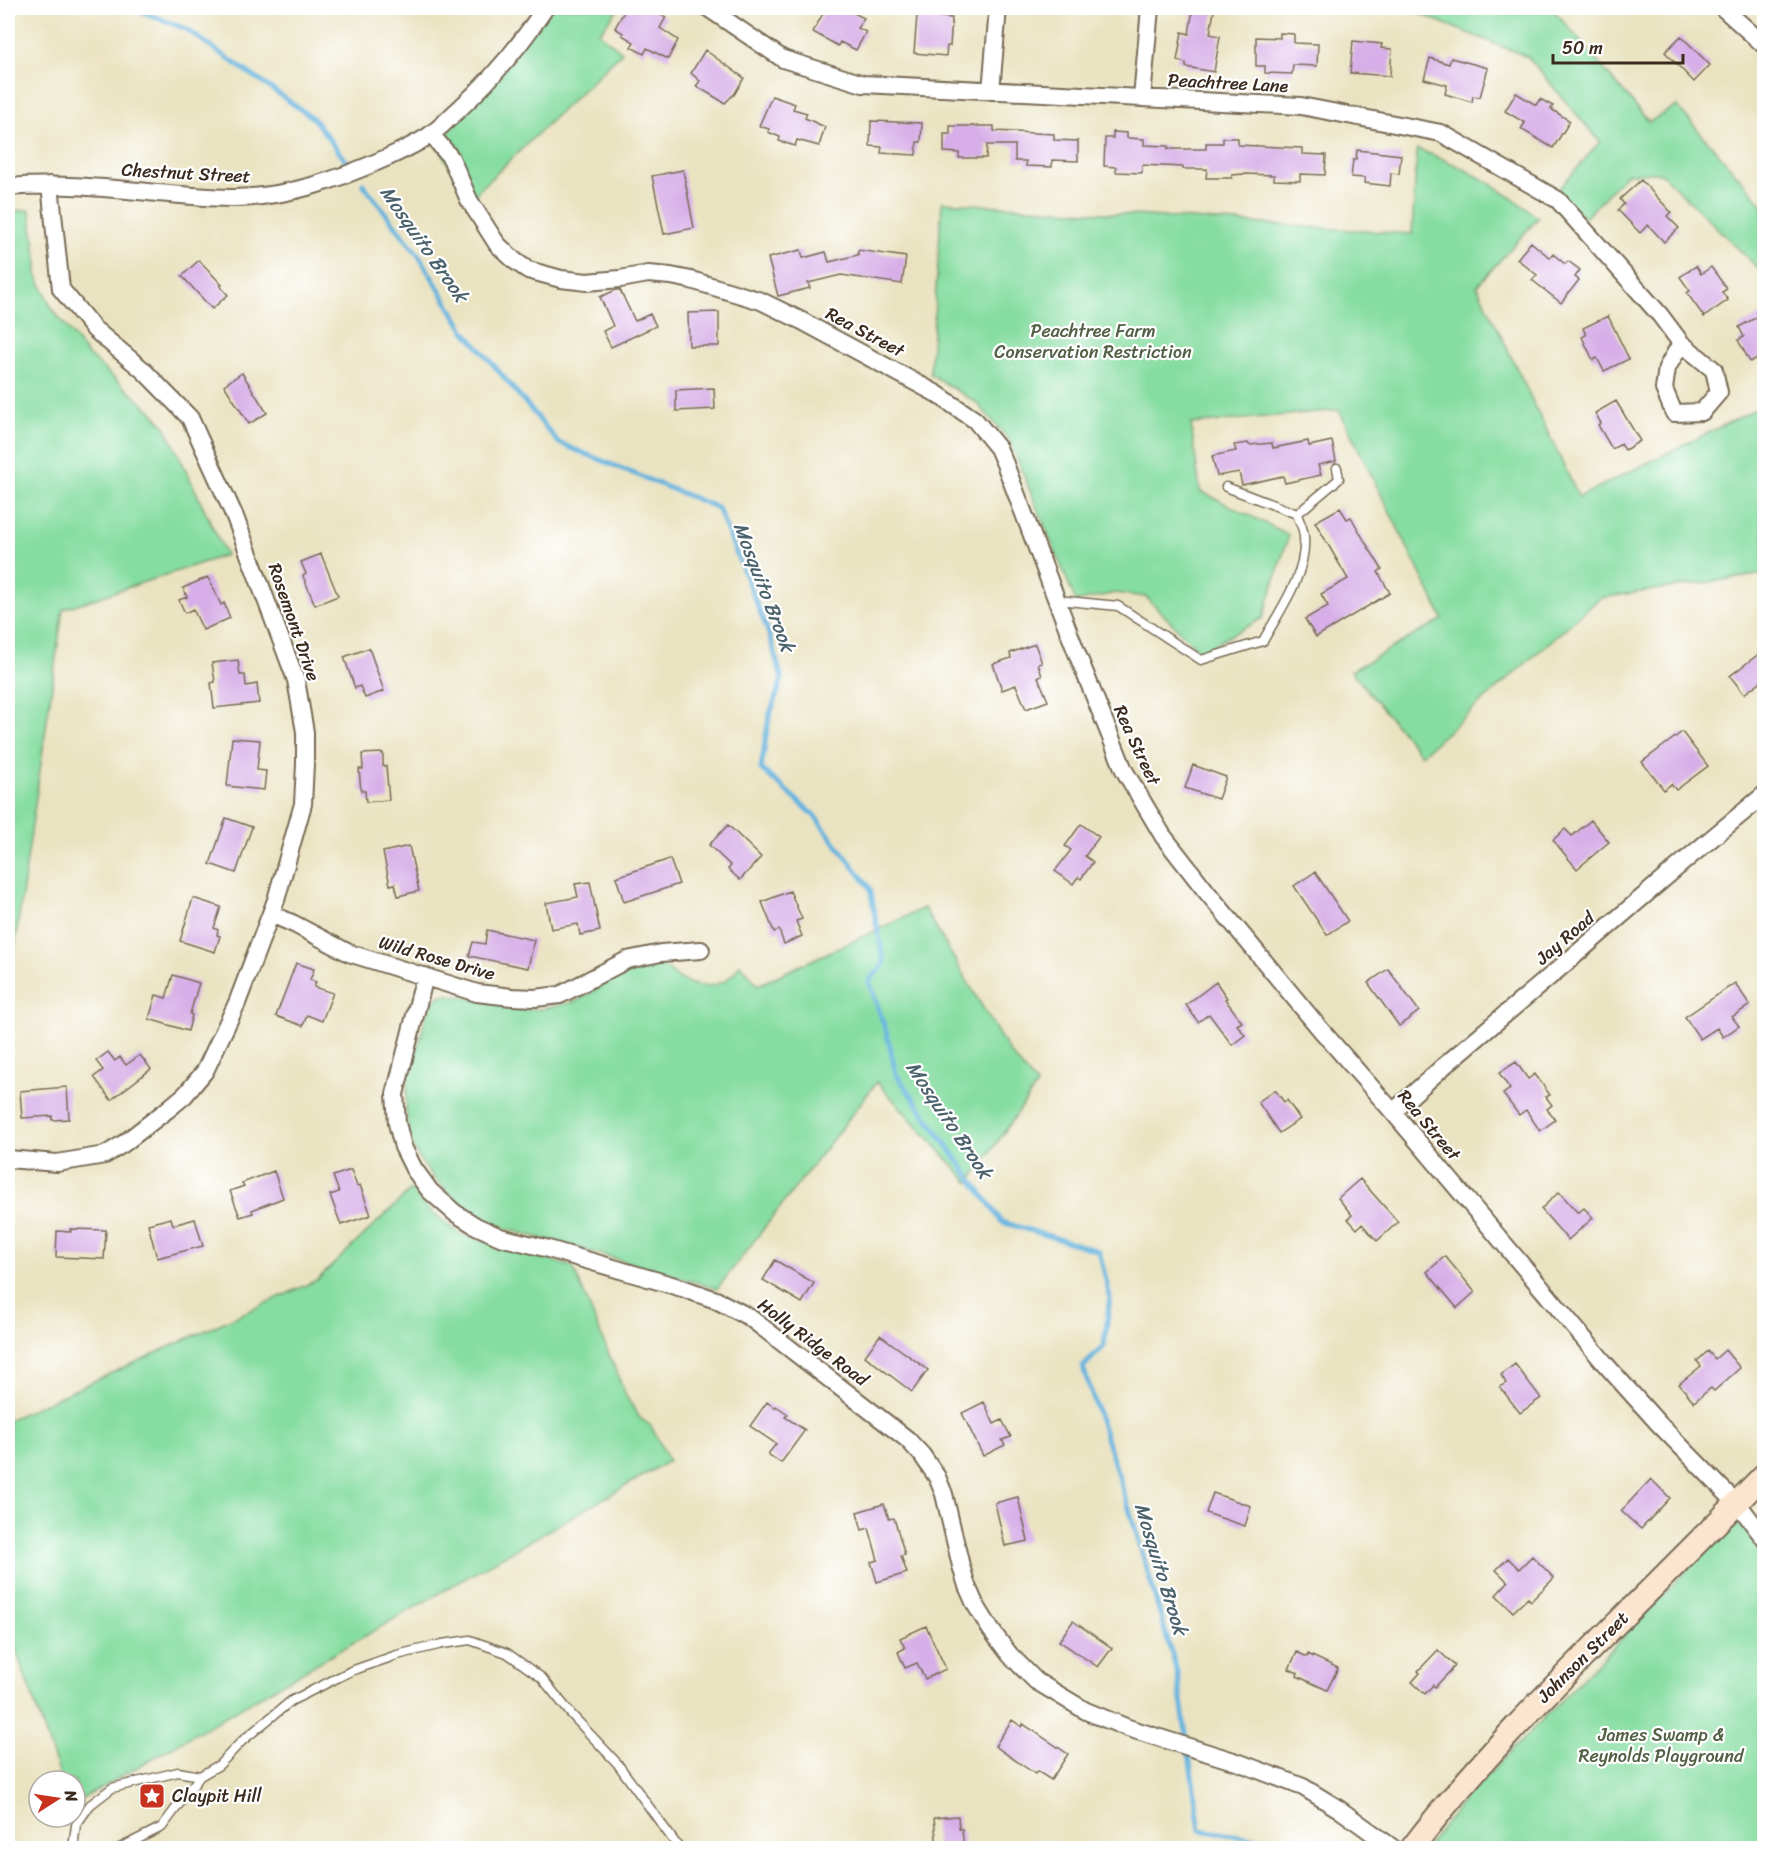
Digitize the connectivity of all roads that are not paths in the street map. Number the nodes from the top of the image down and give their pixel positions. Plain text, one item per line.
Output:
1 (545, 8) edge
2 (708, 8) edge
3 (998, 8) edge
4 (1150, 8) edge
5 (1722, 8) edge
6 (1764, 45) edge
7 (991, 91) junction
8 (1142, 98) junction
9 (431, 134) junction
10 (50, 185) junction
11 (8, 187) edge
12 (1680, 343) dead end
13 (1337, 468) dead end
14 (1226, 487) dead end
15 (1297, 514) junction
16 (1056, 600) junction
17 (1764, 795) edge
18 (271, 914) junction
19 (700, 950) dead end
20 (425, 976) junction
21 (1393, 1112) junction
22 (8, 1160) edge
23 (1764, 1475) edge
24 (1737, 1503) junction
25 (1764, 1538) edge
26 (200, 1776) junction
27 (73, 1848) edge
28 (120, 1848) edge
29 (679, 1848) edge
30 (1393, 1848) edge
31 (1412, 1848) edge

1 - 9 street, Chestnut Street
2 - 7 street, Peachtree Lane
3 - 7 street
4 - 8 street
5 - 6 street
7 - 8 street, Peachtree Lane
8 - 12 street, Peachtree Lane
9 - 10 street, Chestnut Street
9 - 16 street, Rea Street
10 - 11 street, Chestnut Street
10 - 18 street, Rosemont Drive
13 - 15 lane
14 - 15 lane
15 - 16 lane
16 - 21 street, Rea Street
17 - 21 street, Jay Road
18 - 20 street, Wild Rose Drive
18 - 22 street, Rosemont Drive
19 - 20 street, Wild Rose Drive
20 - 30 street, Holly Ridge Road
21 - 24 street, Rea Street
23 - 24 street, Johnson Street
24 - 25 street, Rea Street
24 - 31 street, Johnson Street
26 - 27 lane
26 - 28 lane
26 - 29 lane

